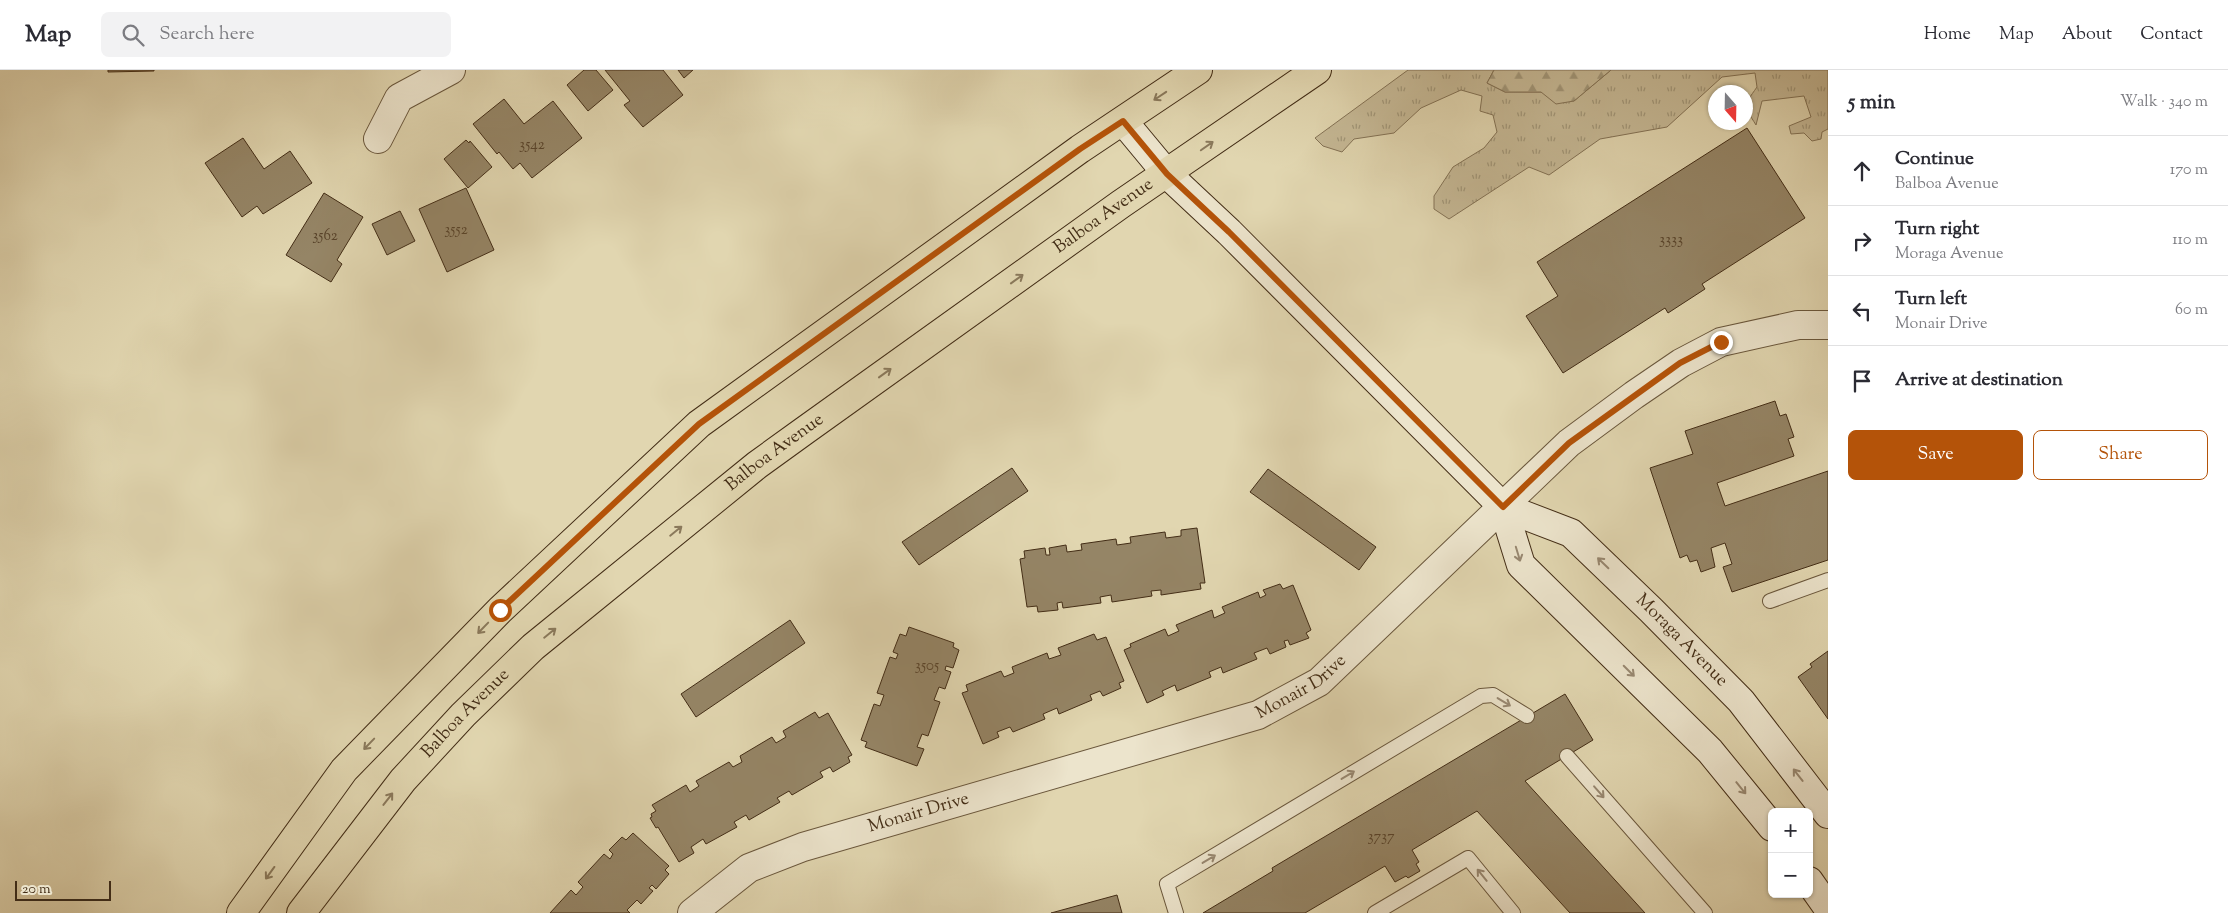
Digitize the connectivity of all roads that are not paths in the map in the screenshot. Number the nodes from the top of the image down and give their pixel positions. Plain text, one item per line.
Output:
1 (451, 70) edge
2 (1198, 70) edge
3 (1317, 70) edge
4 (1123, 121) junction
5 (378, 139) dead end
6 (1167, 174) junction
7 (1828, 325) edge
8 (1503, 507) junction
9 (1828, 580) edge
10 (1770, 601) dead end
11 (1527, 716) dead end
12 (1567, 756) dead end
13 (1828, 814) edge
14 (1768, 822) edge
15 (358, 837) junction
16 (1813, 887) edge
17 (1828, 908) edge
18 (240, 913) edge
19 (301, 913) edge
20 (325, 913) edge
21 (692, 913) edge
22 (1176, 913) edge
23 (1375, 913) edge
24 (1513, 913) edge
25 (1705, 913) edge

1 - 5 main road
2 -> 4 main road
6 -> 3 main road, Balboa Avenue
4 - 6 main road, Moraga Avenue
4 -> 18 main road
6 - 8 main road, Moraga Avenue
15 -> 6 main road, Balboa Avenue
7 - 8 main road, Monair Drive
13 -> 8 main road, Moraga Avenue
8 -> 14 main road, Moraga Avenue
8 - 21 main road, Monair Drive
9 - 10 lane
22 -> 11 lane
12 -> 25 lane
15 - 19 main road, Balboa Avenue
15 - 20 main road
16 - 17 main road
24 -> 23 lane

